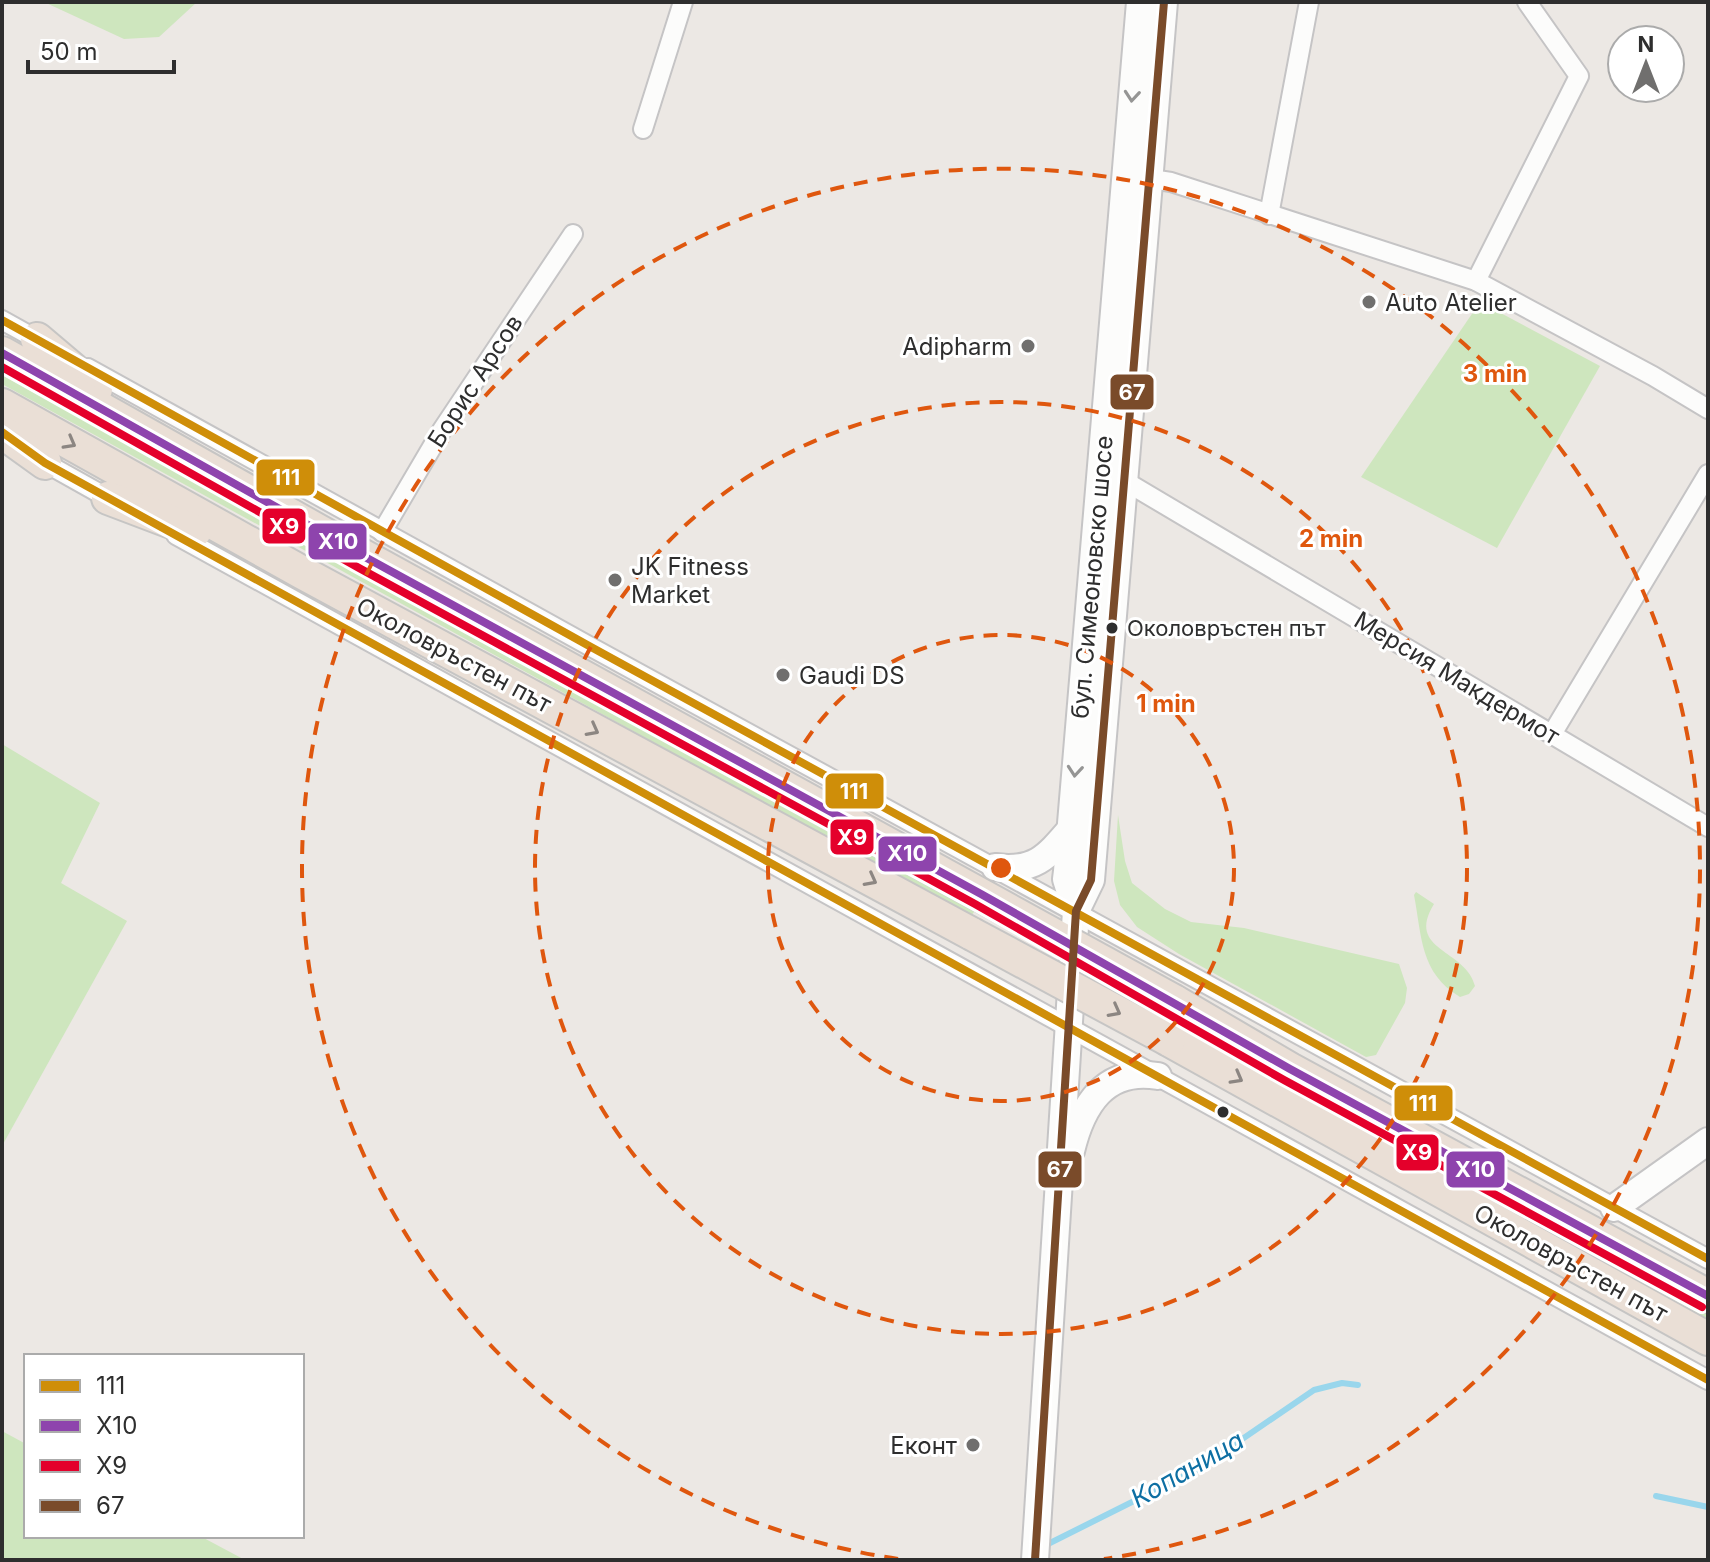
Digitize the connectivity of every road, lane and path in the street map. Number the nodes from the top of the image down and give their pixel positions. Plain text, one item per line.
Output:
1 (683, 2) edge
2 (1140, 2) edge
3 (1164, 2) edge
4 (1309, 2) edge
5 (1527, 2) edge
6 (643, 129) dead end
7 (1151, 179) junction
8 (1269, 215) junction
9 (573, 234) dead end
10 (1476, 281) junction
11 (2, 320) edge
12 (37, 339) junction
13 (2, 353) edge
14 (2, 405) edge
15 (1708, 409) edge
16 (2, 432) edge
17 (154, 437) junction
18 (2, 440) edge
19 (45, 463) junction
20 (1708, 474) edge
21 (1123, 480) junction
22 (108, 498) junction
23 (382, 532) junction
24 (303, 573) junction
25 (1552, 734) junction
26 (1708, 827) edge
27 (1070, 830) junction
28 (988, 880) junction
29 (1076, 911) junction
30 (1069, 1028) junction
31 (1158, 1076) junction
32 (1708, 1141) edge
33 (1614, 1208) junction
34 (1057, 1213) junction
35 (1708, 1259) edge
36 (1708, 1296) edge
37 (1708, 1339) edge
38 (1708, 1380) edge
39 (1036, 1548) edge

1 - 6 street
2 -> 27 main road, бул. Симеоновско шосе
3 - 7 main road, бул. Симеоновско шосе
4 - 8 street
5 - 10 street
7 - 8 street
7 - 21 main road, бул. Симеоновско шосе
8 - 10 street
9 - 23 street, Борис Арсов
10 - 15 street
11 - 12 street
12 - 17 highway
12 - 23 street
13 - 17 highway, Околовръстен път
14 -> 24 highway, Околовръстен път
16 - 19 highway
17 - 28 highway, Околовръстен път
18 - 19 street
19 - 22 street
20 - 25 street
21 - 25 street, Мерсия Макдермот
21 - 29 main road, бул. Симеоновско шосе
22 - 24 highway
22 - 30 street
23 - 28 street
24 -> 37 highway, Околовръстен път, bridge
25 - 26 street, Мерсия Макдермот
27 - 28 main road
27 - 29 main road, бул. Симеоновско шосе
28 - 29 street
28 - 36 highway, Околовръстен път, bridge
29 - 30 main road, бул. Симеоновско шосе
29 - 33 street
30 - 31 street
30 - 34 main road, бул. Симеоновско шосе
31 - 34 main road
31 - 38 street
32 - 33 main road
33 - 35 street
34 - 39 main road, бул. Симеоновско шосе

